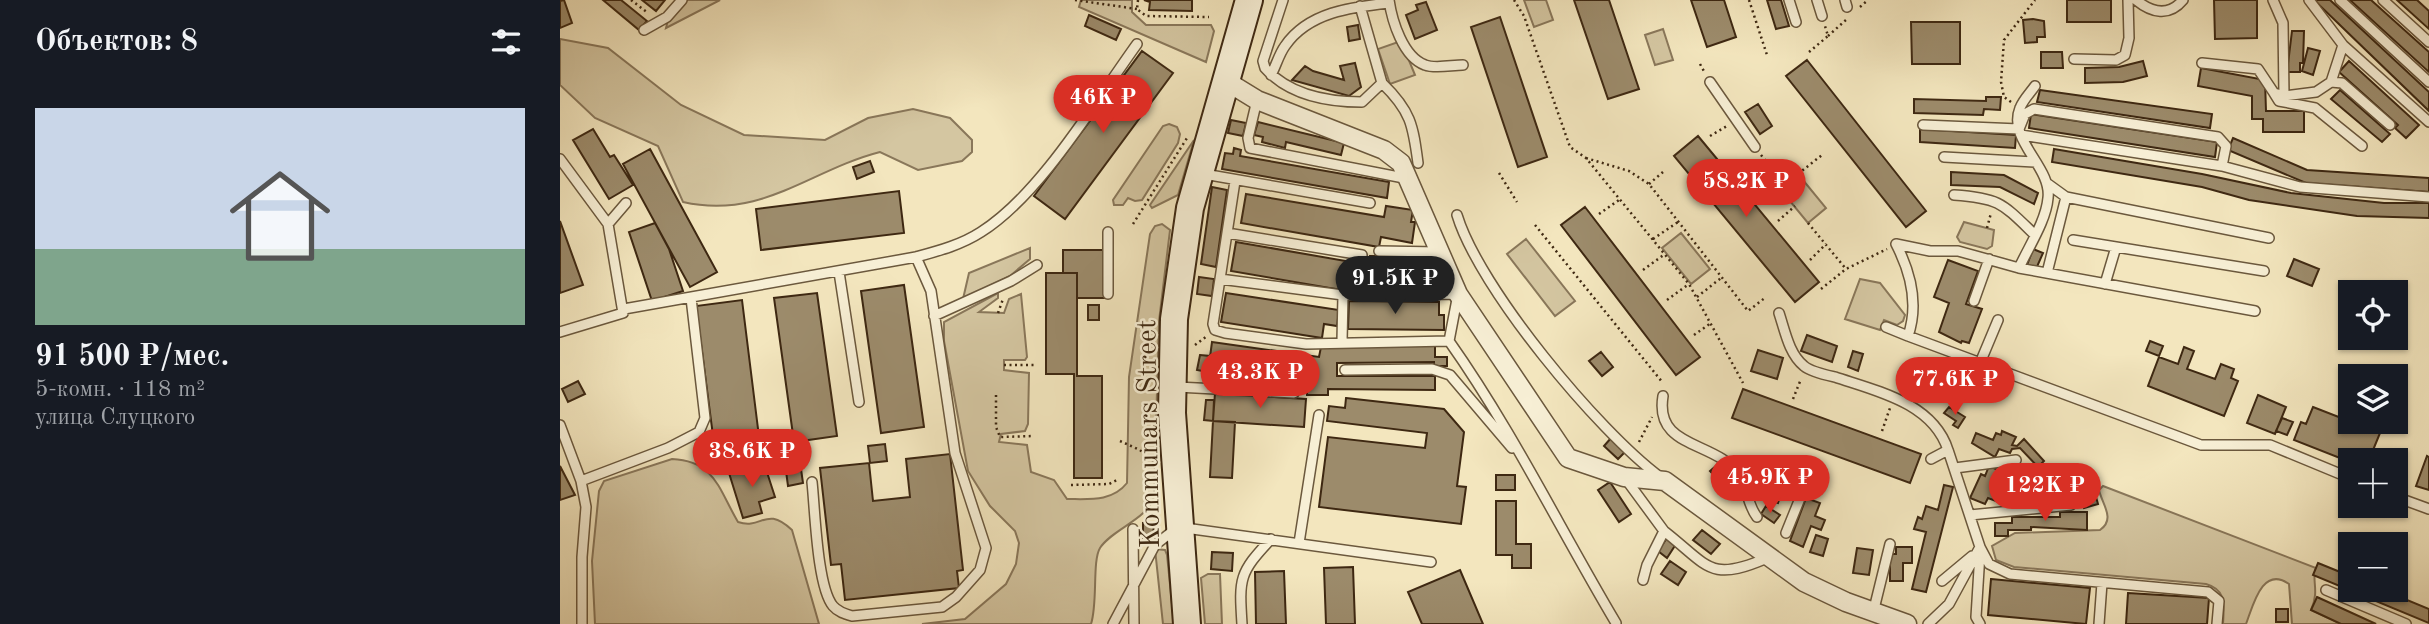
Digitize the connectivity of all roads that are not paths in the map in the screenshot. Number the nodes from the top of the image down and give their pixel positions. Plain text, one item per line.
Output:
1 (682, 0) edge
2 (1250, 0) edge
3 (1283, 0) edge
4 (1789, 0) edge
5 (1817, 0) edge
6 (2128, 0) edge
7 (2136, 0) edge
8 (2183, 0) edge
9 (2273, 0) edge
10 (2309, 0) edge
11 (2340, 0) edge
12 (2383, 0) edge
13 (1389, 2) edge
14 (1360, 6) junction
15 (1822, 16) road end
16 (1796, 22) dead end
17 (644, 30) dead end
18 (2429, 42) edge
19 (1137, 44) dead end
20 (2343, 45) junction
21 (2074, 59) dead end
22 (2202, 63) dead end
23 (1463, 65) dead end
24 (1271, 75) junction
25 (1226, 81) junction
26 (1710, 82) dead end
27 (2331, 82) junction
28 (2429, 82) edge
29 (1382, 83) junction
30 (2035, 86) dead end
31 (2279, 94) junction
32 (1257, 100) junction
33 (2429, 122) edge
34 (1923, 125) dead end
35 (2390, 125) dead end
36 (2020, 132) junction
37 (2362, 146) dead end
38 (1755, 147) road end
39 (1944, 157) dead end
40 (560, 159) edge
41 (2036, 162) junction
42 (2222, 166) junction
43 (1414, 171) junction
44 (1199, 173) junction
45 (1236, 181) junction
46 (2048, 184) junction
47 (1954, 195) dead end
48 (2066, 197) junction
49 (2429, 197) edge
50 (626, 203) dead end
51 (1370, 203) dead end
52 (1457, 215) dead end
53 (608, 224) junction
54 (1108, 232) dead end
55 (1227, 233) junction
56 (2034, 234) junction
57 (2269, 238) dead end
58 (2073, 240) dead end
59 (2116, 247) junction
60 (1379, 251) dead end
61 (1440, 252) junction
62 (1362, 255) dead end
63 (916, 257) junction
64 (1989, 259) junction
65 (1037, 265) dead end
66 (2019, 268) junction
67 (2264, 271) dead end
68 (839, 272) junction
69 (2047, 273) junction
70 (1220, 279) junction
71 (2105, 284) junction
72 (1108, 294) dead end
73 (1458, 294) junction
74 (1343, 295) junction
75 (691, 298) junction
76 (1974, 301) dead end
77 (624, 309) junction
78 (2255, 311) dead end
79 (1779, 313) dead end
80 (934, 316) junction
81 (1998, 320) dead end
82 (1885, 327) dead end
83 (560, 332) edge
84 (1908, 336) junction
85 (1342, 341) junction
86 (1449, 341) junction
87 (1980, 363) junction
88 (1345, 370) dead end
89 (1171, 387) junction
90 (1294, 393) dead end
91 (1666, 393) road end
92 (859, 402) dead end
93 (1319, 415) dead end
94 (560, 425) edge
95 (1948, 450) junction
96 (1931, 459) dead end
97 (1525, 460) junction
98 (2016, 460) dead end
99 (1955, 468) junction
100 (1811, 471) dead end
101 (2338, 473) edge
102 (1624, 477) junction
103 (581, 481) junction
104 (1665, 481) junction
105 (812, 482) dead end
106 (2408, 501) edge
107 (2071, 505) dead end
108 (2429, 509) edge
109 (1969, 515) junction
110 (1756, 517) dead end
111 (1178, 527) junction
112 (1133, 529) dead end
113 (1664, 531) junction
114 (1786, 533) dead end
115 (1271, 539) junction
116 (1299, 543) junction
117 (1890, 544) dead end
118 (1980, 547) junction
119 (1767, 558) junction
120 (1431, 562) dead end
121 (1643, 580) dead end
122 (1942, 582) dead end
123 (2102, 583) junction
124 (1132, 587) junction
125 (2326, 590) dead end
126 (1873, 613) junction
127 (1616, 623) edge
128 (582, 624) edge
129 (1113, 624) edge
130 (1134, 624) edge
131 (1187, 624) edge
132 (1242, 624) edge
133 (1907, 624) edge
134 (1928, 624) edge
135 (1980, 624) edge
136 (2099, 624) edge
137 (2217, 624) edge
138 (2406, 624) edge

1 - 17 lane
2 - 25 main road, Kommunars Street
3 - 24 lane
4 - 16 lane
5 - 15 lane
6 - 21 lane
7 - 8 lane
9 - 31 lane
10 - 20 lane
11 - 28 lane
12 - 18 lane
13 - 14 lane
13 - 23 lane
14 - 24 lane
14 - 29 lane
19 - 63 lane
20 - 27 lane
20 - 33 lane
22 - 31 lane
24 - 29 lane
25 - 32 street
25 - 44 main road, Kommunars Street
26 - 38 lane
27 - 31 lane
27 - 35 lane
29 - 43 lane
30 - 36 lane
31 - 37 lane
32 - 43 street
32 - 43 lane
34 - 36 lane
36 - 41 lane
36 - 42 lane
36 - 42 lane
39 - 41 lane
40 - 53 lane
41 - 46 lane
42 - 49 lane
43 - 61 street
44 - 45 lane
44 - 89 main road, Kommunars Street
45 - 51 lane
45 - 55 lane
46 - 48 lane
46 - 56 lane
47 - 56 lane
48 - 57 lane
48 - 69 lane
50 - 53 lane
52 - 104 lane
53 - 77 lane
54 - 72 lane
55 - 62 lane
55 - 70 lane
56 - 66 lane
58 - 59 lane
59 - 67 lane
59 - 71 lane
60 - 61 lane
61 - 73 street
63 - 68 lane
63 - 80 lane
64 - 66 lane
64 - 76 lane
64 - 84 lane
65 - 80 lane
66 - 69 lane
68 - 75 lane
68 - 92 lane
69 - 71 lane
70 - 74 lane
70 - 85 lane
71 - 78 lane
73 - 74 lane
73 - 86 lane
73 - 102 street
74 - 85 lane
75 - 77 lane
75 - 103 lane
77 - 83 lane
79 - 95 lane
80 - 105 lane
81 - 87 lane
82 - 84 lane
84 - 87 lane
85 - 86 lane
86 - 97 lane
87 - 101 lane
88 - 97 lane
89 - 90 lane
89 - 111 main road, Kommunars Street
91 - 110 lane
93 - 116 lane
94 - 103 lane
95 - 96 lane
95 - 99 lane
97 - 127 lane
98 - 99 lane
99 - 109 lane
100 - 114 lane
102 - 104 street
102 - 113 lane
103 - 128 lane
104 - 119 street
106 - 108 lane
107 - 109 lane
109 - 118 lane
111 - 115 lane
111 - 124 lane
111 - 131 main road, Kommunars Street
112 - 124 lane
113 - 119 lane
113 - 121 lane
115 - 116 lane
115 - 132 lane
116 - 120 lane
117 - 126 lane
118 - 122 lane
118 - 123 lane
118 - 134 lane
118 - 135 lane
119 - 126 street
123 - 136 lane
123 - 137 lane
124 - 129 lane
124 - 130 lane
125 - 138 lane
126 - 133 street

